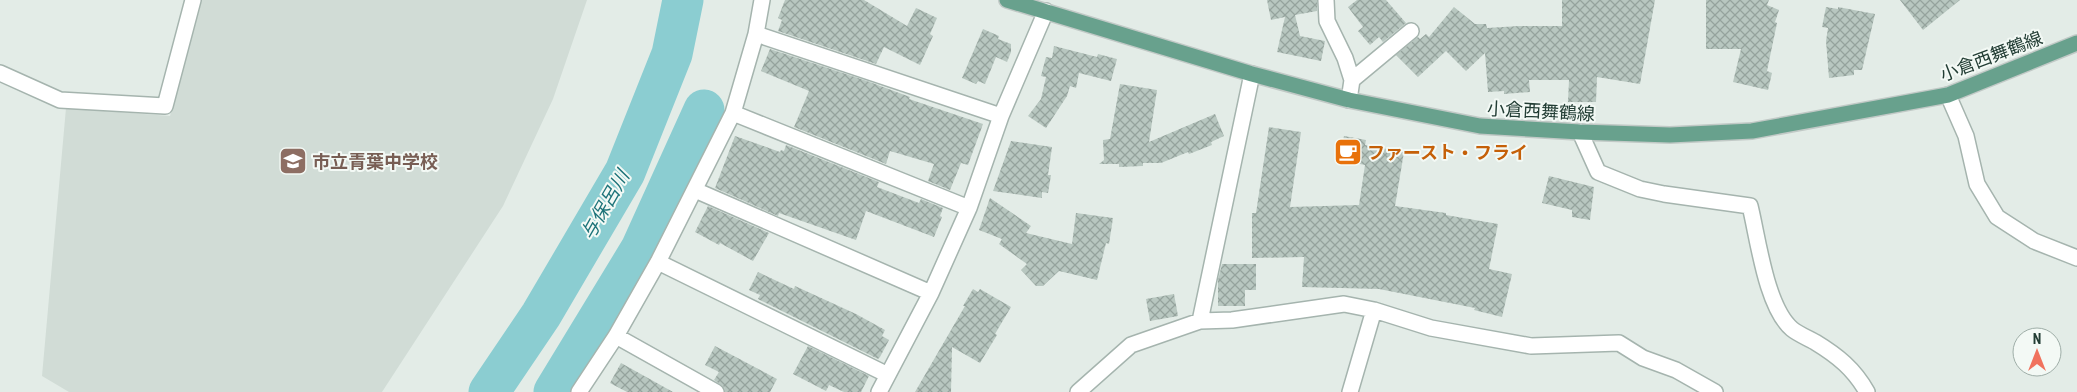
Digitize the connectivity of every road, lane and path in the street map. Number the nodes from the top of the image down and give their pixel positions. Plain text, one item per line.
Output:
1 (193, 0) edge
2 (762, 0) edge
3 (1007, 0) edge
4 (1326, 0) edge
5 (1046, 11) junction
6 (1411, 31) dead end
7 (756, 34) junction
8 (2077, 43) edge
9 (0, 72) edge
10 (1252, 74) junction
11 (1352, 80) junction
12 (1948, 95) junction
13 (1349, 100) junction
14 (733, 113) junction
15 (1001, 116) junction
16 (1580, 132) junction
17 (695, 190) junction
18 (969, 208) junction
19 (2077, 258) edge
20 (658, 262) junction
21 (930, 293) junction
22 (1374, 310) junction
23 (1200, 321) junction
24 (616, 336) junction
25 (888, 375) junction
26 (579, 392) edge
27 (716, 392) edge
28 (879, 392) edge
29 (1078, 392) edge
30 (1350, 392) edge
31 (1715, 392) edge
32 (1867, 392) edge

1 - 9 street
2 - 7 street
3 - 5 main road, 小倉西舞鶴線
4 - 11 street
5 - 10 main road, 小倉西舞鶴線
5 - 15 street
6 - 11 street
7 - 14 street
7 - 15 street
8 - 12 main road, 小倉西舞鶴線
10 - 13 main road, 小倉西舞鶴線
10 - 23 street
11 - 13 street
12 - 16 main road, 小倉西舞鶴線
12 - 19 street
13 - 16 main road, 小倉西舞鶴線
14 - 17 street
14 - 18 street
15 - 18 street
16 - 32 street
17 - 20 street
17 - 21 street
18 - 21 street
20 - 24 street
20 - 25 street
21 - 25 street
22 - 23 street
22 - 30 street
22 - 31 street
23 - 29 street
24 - 26 street
24 - 27 street
25 - 28 street

